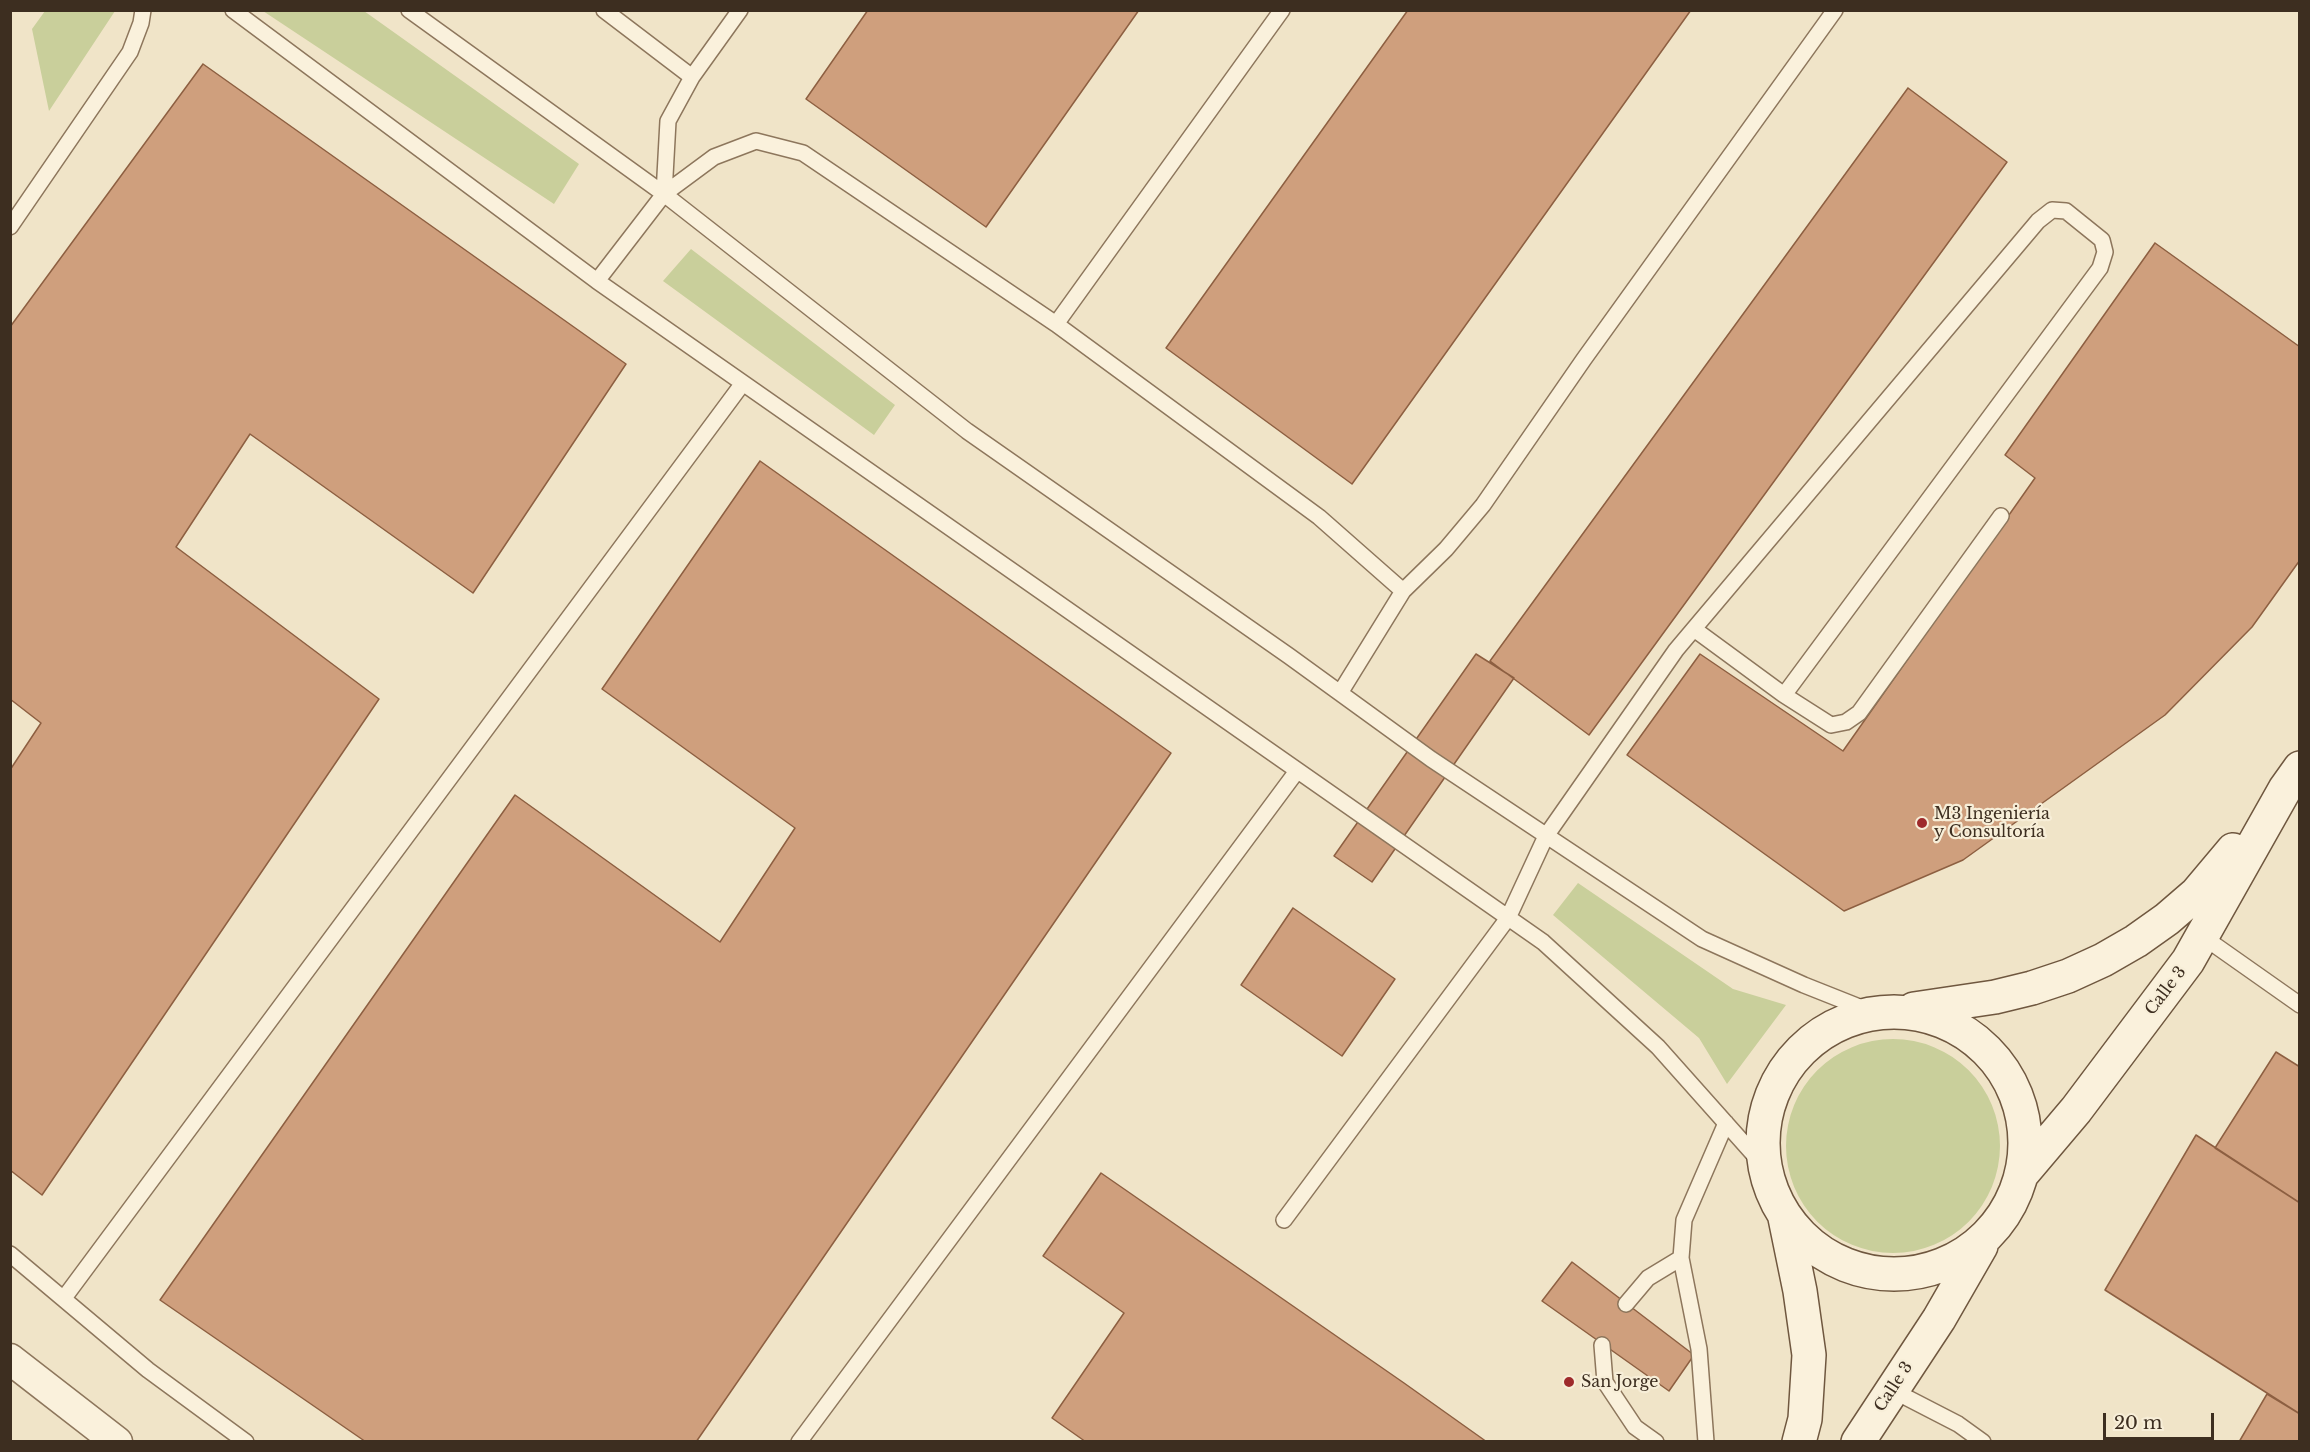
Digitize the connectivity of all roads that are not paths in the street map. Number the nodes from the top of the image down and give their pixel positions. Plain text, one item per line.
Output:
1 (143, 10) edge
2 (233, 10) edge
3 (409, 10) edge
4 (604, 10) edge
5 (740, 10) edge
6 (1282, 10) edge
7 (1835, 10) edge
8 (692, 77) junction
9 (664, 194) junction
10 (10, 227) edge
11 (597, 281) junction
12 (1056, 324) junction
13 (743, 383) junction
14 (2001, 516) dead end
15 (1403, 591) junction
16 (1694, 629) junction
17 (1340, 693) junction
18 (1784, 695) junction
19 (1297, 771) junction
20 (2292, 779) edge
21 (1546, 836) junction
22 (1508, 918) junction
23 (2202, 936) junction
24 (2300, 1005) edge
25 (1887, 1011) junction
26 (1726, 1123) junction
27 (1764, 1166) junction
28 (2022, 1175) junction
29 (1784, 1216) junction
30 (1284, 1220) dead end
31 (1984, 1239) junction
32 (10, 1254) edge
33 (1681, 1258) junction
34 (64, 1298) junction
35 (1626, 1304) dead end
36 (1602, 1345) dead end
37 (10, 1359) edge
38 (1892, 1389) junction
39 (117, 1442) edge
40 (246, 1442) edge
41 (799, 1442) edge
42 (1656, 1442) edge
43 (1706, 1442) edge
44 (1799, 1442) edge
45 (1857, 1442) edge
46 (1983, 1442) edge

1 - 10 lane
2 - 11 lane
3 - 9 lane
4 - 8 lane
5 - 8 lane
6 - 12 lane
7 - 15 lane
8 - 9 lane
9 - 11 lane
9 - 12 lane
9 - 17 lane
11 - 13 lane
12 - 15 lane
13 - 19 lane
13 - 34 lane
14 - 18 lane
15 - 17 lane
16 - 18 lane
16 - 18 lane
16 - 21 lane
17 - 21 lane
19 - 22 lane
19 - 41 lane
20 - 23 main road, Calle 3
20 - 25 main road, Calle 3
21 - 22 lane
21 - 25 lane
22 - 26 lane
22 - 30 lane
23 - 24 lane
23 - 28 main road, Calle 3
25 - 27 main road, Calle 3
25 - 28 main road
26 - 27 lane
26 - 33 lane
27 - 29 main road, Calle 3
28 - 31 main road
29 - 31 main road
29 - 44 main road
31 - 38 main road, Calle 3
32 - 34 lane
33 - 35 lane
33 - 43 lane
34 - 40 lane
36 - 42 lane
37 - 39 street
38 - 45 main road, Calle 3
38 - 46 lane

